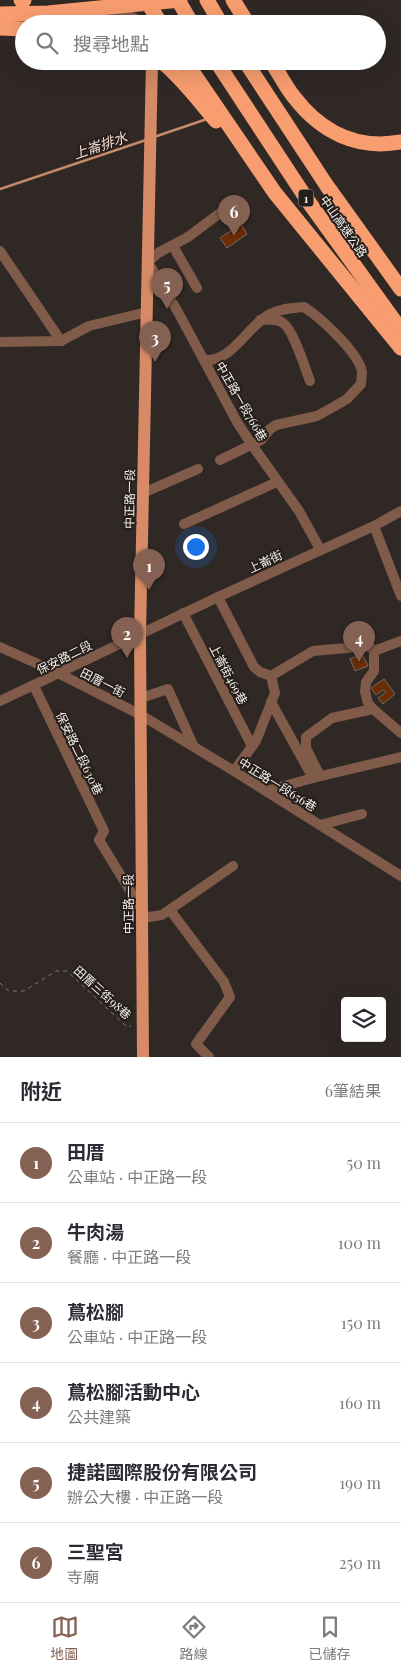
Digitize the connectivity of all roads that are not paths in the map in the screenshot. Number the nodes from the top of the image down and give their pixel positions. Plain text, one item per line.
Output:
1 (146, 0) edge
2 (154, 0) edge
3 (179, 0) edge
4 (207, 0) edge
5 (233, 0) edge
6 (0, 10) edge
7 (0, 14) edge
8 (94, 15) edge
9 (153, 15) edge
10 (155, 15) edge
11 (187, 15) edge
12 (216, 15) edge
13 (242, 15) edge
14 (0, 29) edge
15 (15, 30) edge
16 (152, 70) edge
17 (169, 70) edge
18 (191, 70) edge
19 (222, 70) edge
20 (250, 70) edge
21 (277, 70) edge
22 (401, 142) edge
23 (275, 193) junction
24 (232, 204) dead end
25 (173, 246) junction
26 (0, 251) edge
27 (148, 262) junction
28 (197, 288) dead end
29 (401, 288) edge
30 (147, 312) junction
31 (260, 320) junction
32 (401, 330) edge
33 (61, 341) junction
34 (0, 342) edge
35 (401, 348) edge
36 (204, 360) junction
37 (310, 381) dead end
38 (252, 445) junction
39 (220, 460) dead end
40 (198, 469) dead end
41 (277, 482) junction
42 (143, 492) junction
43 (401, 511) edge
44 (184, 524) dead end
45 (374, 526) junction
46 (320, 549) junction
47 (401, 596) edge
48 (218, 597) junction
49 (183, 613) junction
50 (140, 634) junction
51 (401, 641) edge
52 (0, 647) edge
53 (374, 651) junction
54 (58, 673) junction
55 (271, 676) junction
56 (34, 686) junction
57 (141, 698) junction
58 (0, 701) edge
59 (271, 702) junction
60 (372, 709) junction
61 (141, 715) junction
62 (401, 733) edge
63 (252, 746) junction
64 (194, 747) junction
65 (401, 757) edge
66 (234, 771) junction
67 (317, 777) junction
68 (266, 791) junction
69 (362, 814) dead end
70 (320, 825) junction
71 (233, 866) dead end
72 (401, 876) edge
73 (170, 910) junction
74 (142, 915) junction
75 (143, 1057) edge
76 (209, 1057) edge

1 - 10 highway, bridge
2 - 9 main road
3 - 7 highway, bridge
3 - 11 highway
4 - 12 highway
5 - 13 highway
6 - 8 street
14 - 15 highway
16 - 27 main road, 中正路一段
17 - 23 highway
18 - 23 highway
19 - 32 highway, 中山高速公路 / 1
20 - 29 highway, 中山高速公路 / 1
21 - 22 highway
23 - 35 highway
24 - 25 street
25 - 27 street
25 - 28 street
26 - 33 street
27 - 30 main road, 中正路一段
27 - 36 street, 中正路一段766巷
30 - 33 street
30 - 42 main road, 中正路一段
31 - 36 street
31 - 37 street
31 - 38 street
33 - 34 street
36 - 38 street, 中正路一段766巷
38 - 39 street
38 - 41 street, 中正路一段766巷
40 - 42 street
41 - 44 street
41 - 46 street, 中正路一段766巷
42 - 50 main road, 中正路一段
43 - 45 street, 上崙街
45 - 46 street, 上崙街
45 - 47 street
46 - 48 street, 上崙街
48 - 49 street, 上崙街
48 - 55 street
49 - 50 street, 上崙街
49 - 63 street, 上崙街469巷
50 - 54 street, 保安路二段
50 - 57 main road, 中正路一段
51 - 53 street
52 - 54 street, 田厝一街
53 - 55 street
53 - 60 street
54 - 56 street, 保安路二段
54 - 61 street, 田厝一街
55 - 59 street
56 - 58 street, 保安路二段
56 - 74 street, 保安路二段630巷
57 - 61 main road, 中正路一段
57 - 64 street
59 - 63 street
59 - 67 street
60 - 62 street
60 - 67 street
61 - 64 street, 中正路一段656巷
61 - 74 main road, 中正路一段
63 - 66 street
64 - 66 street, 中正路一段656巷
65 - 67 street
66 - 68 street, 中正路一段656巷
67 - 68 street
68 - 70 street, 中正路一段656巷
69 - 70 street
70 - 72 street, 中正路一段656巷
71 - 73 street
73 - 74 street
73 - 76 street
74 - 75 main road, 中正路一段

